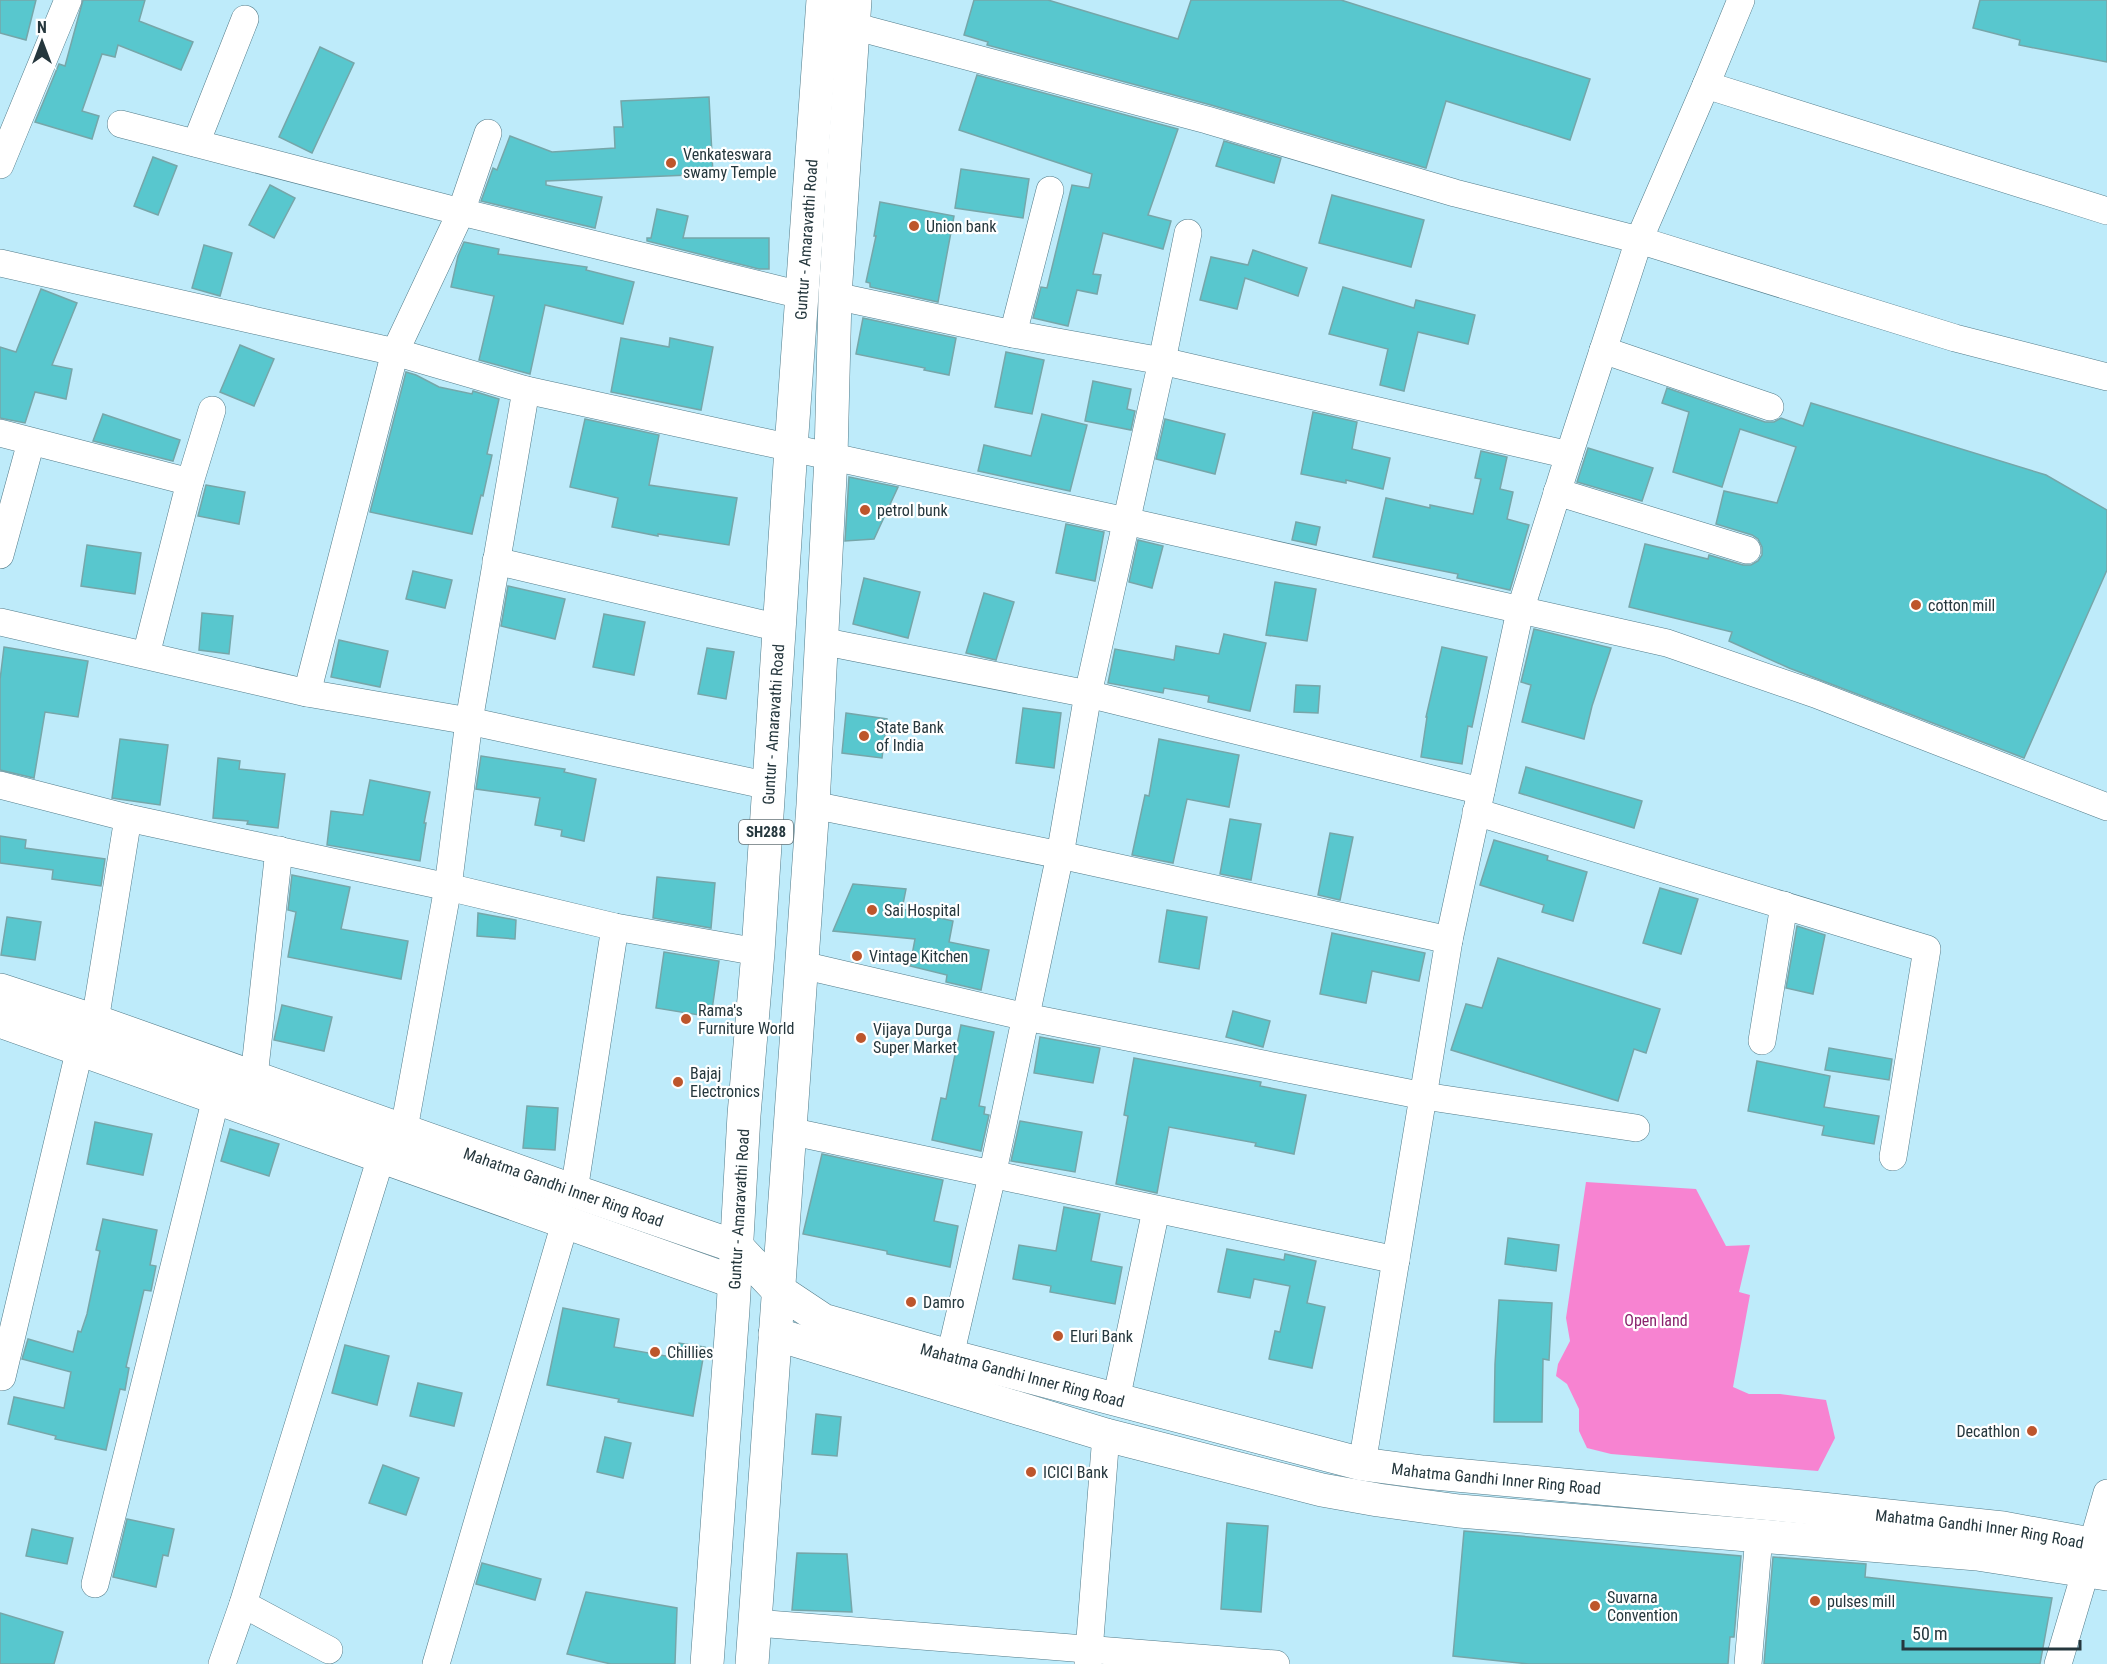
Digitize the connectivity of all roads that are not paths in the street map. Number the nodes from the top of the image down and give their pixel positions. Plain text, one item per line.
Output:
1 (68, 0) edge
2 (823, 0) edge
3 (1741, 0) edge
4 (854, 13) edge
5 (245, 19) dead end
6 (1706, 86) junction
7 (122, 124) dead end
8 (488, 133) dead end
9 (196, 143) junction
10 (0, 165) edge
11 (1050, 190) dead end
12 (461, 212) junction
13 (2107, 212) edge
14 (1188, 232) dead end
15 (1639, 240) junction
16 (0, 263) edge
17 (801, 295) junction
18 (835, 296) junction
19 (1013, 334) junction
20 (1603, 351) junction
21 (395, 352) junction
22 (1162, 362) junction
23 (2107, 377) edge
24 (526, 390) junction
25 (1770, 407) dead end
26 (212, 410) dead end
27 (0, 433) edge
28 (31, 442) junction
29 (791, 448) junction
30 (1569, 455) junction
31 (831, 457) junction
32 (190, 482) junction
33 (1557, 492) junction
34 (1126, 521) junction
35 (1747, 550) dead end
36 (0, 555) edge
37 (496, 561) junction
38 (1520, 611) junction
39 (0, 622) edge
40 (778, 628) junction
41 (821, 641) junction
42 (146, 656) junction
43 (307, 693) junction
44 (1088, 694) junction
45 (469, 721) junction
46 (0, 785) edge
47 (770, 786) junction
48 (1478, 801) junction
49 (813, 805) junction
50 (2107, 806) edge
51 (128, 818) junction
52 (279, 850) junction
53 (1060, 855) junction
54 (448, 887) junction
55 (763, 890) junction
56 (806, 894) junction
57 (1784, 905) junction
58 (615, 927) junction
59 (1449, 940) junction
60 (759, 952) junction
61 (802, 965) junction
62 (0, 990) edge
63 (1026, 1017) junction
64 (0, 1021) edge
65 (87, 1035) junction
66 (1762, 1041) dead end
67 (254, 1077) junction
68 (1424, 1096) junction
69 (216, 1098) junction
70 (1636, 1128) dead end
71 (404, 1129) junction
72 (789, 1131) junction
73 (381, 1157) junction
74 (1893, 1157) dead end
75 (992, 1176) junction
76 (574, 1191) junction
77 (1156, 1210) junction
78 (565, 1223) junction
79 (736, 1247) junction
80 (1396, 1260) junction
81 (734, 1282) junction
82 (778, 1290) junction
83 (775, 1334) junction
84 (950, 1356) junction
85 (1, 1379) edge
86 (1116, 1400) junction
87 (1106, 1435) junction
88 (1362, 1464) junction
89 (2107, 1493) edge
90 (1759, 1536) junction
91 (2098, 1559) edge
92 (94, 1584) dead end
93 (243, 1604) junction
94 (755, 1623) junction
95 (329, 1650) dead end
96 (1088, 1657) edge
97 (222, 1664) edge
98 (436, 1664) edge
99 (707, 1664) edge
100 (752, 1664) edge
101 (1276, 1664) edge
102 (1748, 1664) edge
103 (2058, 1664) edge

1 - 10 street
2 - 17 main road, Guntur - Amaravathi Road / SH288
3 - 6 street
4 - 15 street
4 - 18 main road, Guntur - Amaravathi Road / SH288
5 - 9 street
6 - 13 street
6 - 15 street
7 - 9 street
8 - 12 street
9 - 12 street
11 - 19 street
12 - 17 street
12 - 21 street
14 - 22 street
15 - 20 street
15 - 23 street
16 - 21 street
17 - 29 main road, Guntur - Amaravathi Road / SH288
18 - 19 street
18 - 31 main road, Guntur - Amaravathi Road / SH288
19 - 22 street
20 - 25 street
20 - 30 street
21 - 24 street
21 - 43 street
22 - 30 street
22 - 34 street
24 - 29 street
24 - 37 street
26 - 32 street
27 - 28 street
28 - 32 street
28 - 36 street
29 - 31 street
29 - 40 main road, Guntur - Amaravathi Road / SH288
30 - 33 street
31 - 34 street
31 - 41 main road, Guntur - Amaravathi Road / SH288
32 - 42 street
33 - 35 street
33 - 38 street
34 - 38 street
34 - 44 street
37 - 40 street
37 - 45 street
38 - 48 street
38 - 50 street
39 - 42 street
40 - 47 main road, Guntur - Amaravathi Road / SH288
41 - 44 street
41 - 49 main road, Guntur - Amaravathi Road / SH288
42 - 43 street
43 - 45 street
44 - 48 street
44 - 53 street
45 - 47 street
45 - 54 street
46 - 51 street
47 - 55 main road, Guntur - Amaravathi Road / SH288
48 - 57 street
48 - 59 street
49 - 53 street
49 - 56 main road, Guntur - Amaravathi Road / SH288
51 - 52 street
51 - 65 street
52 - 54 street
52 - 67 street
53 - 59 street
53 - 63 street
54 - 58 street
54 - 71 street
55 - 56 main road
55 - 60 main road, Guntur - Amaravathi Road / SH288
56 - 61 main road, Guntur - Amaravathi Road / SH288
57 - 66 street
57 - 74 street
58 - 60 street
58 - 76 street
59 - 68 street
60 - 79 main road, Guntur - Amaravathi Road / SH288
61 - 63 street
61 - 72 main road, Guntur - Amaravathi Road / SH288
62 - 65 main road, Mahatma Gandhi Inner Ring Road
63 - 68 street
63 - 75 street
64 - 65 main road, Mahatma Gandhi Inner Ring Road
65 - 67 main road, Mahatma Gandhi Inner Ring Road
65 - 69 main road, Mahatma Gandhi Inner Ring Road
65 - 85 street
67 - 71 main road, Mahatma Gandhi Inner Ring Road
68 - 70 street
68 - 80 street
69 - 73 main road, Mahatma Gandhi Inner Ring Road
69 - 92 street
71 - 76 main road, Mahatma Gandhi Inner Ring Road
72 - 75 street
72 - 82 main road, Guntur - Amaravathi Road / SH288
73 - 78 main road, Mahatma Gandhi Inner Ring Road
73 - 93 street
75 - 77 street
75 - 84 street
76 - 79 main road, Mahatma Gandhi Inner Ring Road
77 - 80 street
77 - 86 street
78 - 81 main road, Mahatma Gandhi Inner Ring Road
78 - 98 street
79 - 81 main road, Guntur - Amaravathi Road / SH288
79 - 82 main road, Mahatma Gandhi Inner Ring Road
80 - 88 street
81 - 99 main road, Guntur - Amaravathi Road / SH288
82 - 83 main road, Guntur - Amaravathi Road / SH288
82 - 84 main road, Mahatma Gandhi Inner Ring Road
83 - 87 main road, Mahatma Gandhi Inner Ring Road
83 - 94 main road, Guntur - Amaravathi Road / SH288
84 - 86 main road, Mahatma Gandhi Inner Ring Road
86 - 88 main road, Mahatma Gandhi Inner Ring Road
87 - 90 main road, Mahatma Gandhi Inner Ring Road
87 - 96 street
88 - 91 main road, Mahatma Gandhi Inner Ring Road
89 - 91 street
90 - 91 main road, Mahatma Gandhi Inner Ring Road
90 - 102 street
91 - 103 street
93 - 95 street
93 - 97 street
94 - 96 street
94 - 100 main road, Guntur - Amaravathi Road / SH288
96 - 101 street

